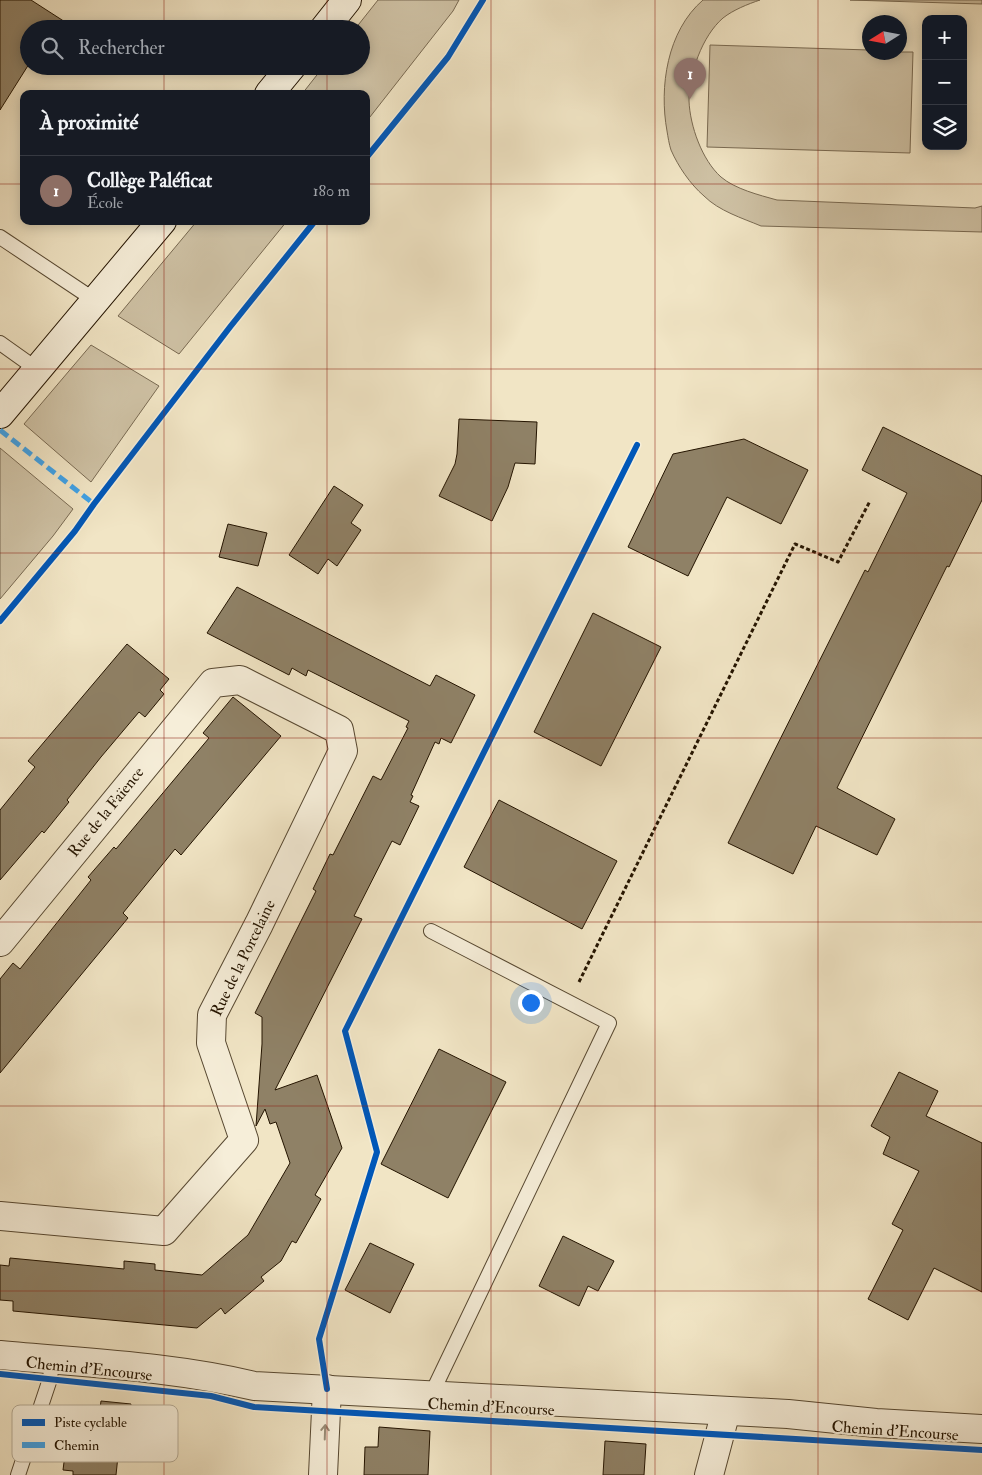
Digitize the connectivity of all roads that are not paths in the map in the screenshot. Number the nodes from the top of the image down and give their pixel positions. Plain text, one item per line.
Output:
1 (347, 0) edge
2 (331, 20) edge
3 (285, 75) edge
4 (272, 90) edge
5 (159, 225) edge
6 (0, 237) edge
7 (96, 301) junction
8 (0, 344) edge
9 (38, 370) junction
10 (0, 414) edge
11 (213, 683) joint
12 (431, 931) dead end
13 (0, 942) edge
14 (0, 1216) edge
15 (0, 1355) edge
16 (52, 1360) junction
17 (327, 1389) junction
18 (431, 1395) junction
19 (41, 1405) edge
20 (726, 1411) junction
21 (982, 1430) edge
22 (22, 1462) edge
23 (18, 1475) edge
24 (323, 1475) edge
25 (709, 1475) edge

1 - 2 street
3 - 4 street
5 - 7 street
6 - 7 lane
7 - 9 street
8 - 9 lane
9 - 10 street
11 - 13 street, Rue de la Faïence
11 - 14 street, Rue de la Porcelaine
12 - 18 lane
15 - 16 street, Chemin d'Encourse
16 - 17 street, Chemin d'Encourse
16 - 19 lane
17 - 18 street, Chemin d'Encourse
24 -> 17 street
18 - 20 street, Chemin d'Encourse
20 - 21 street, Chemin d'Encourse
20 - 25 street
22 - 23 lane

